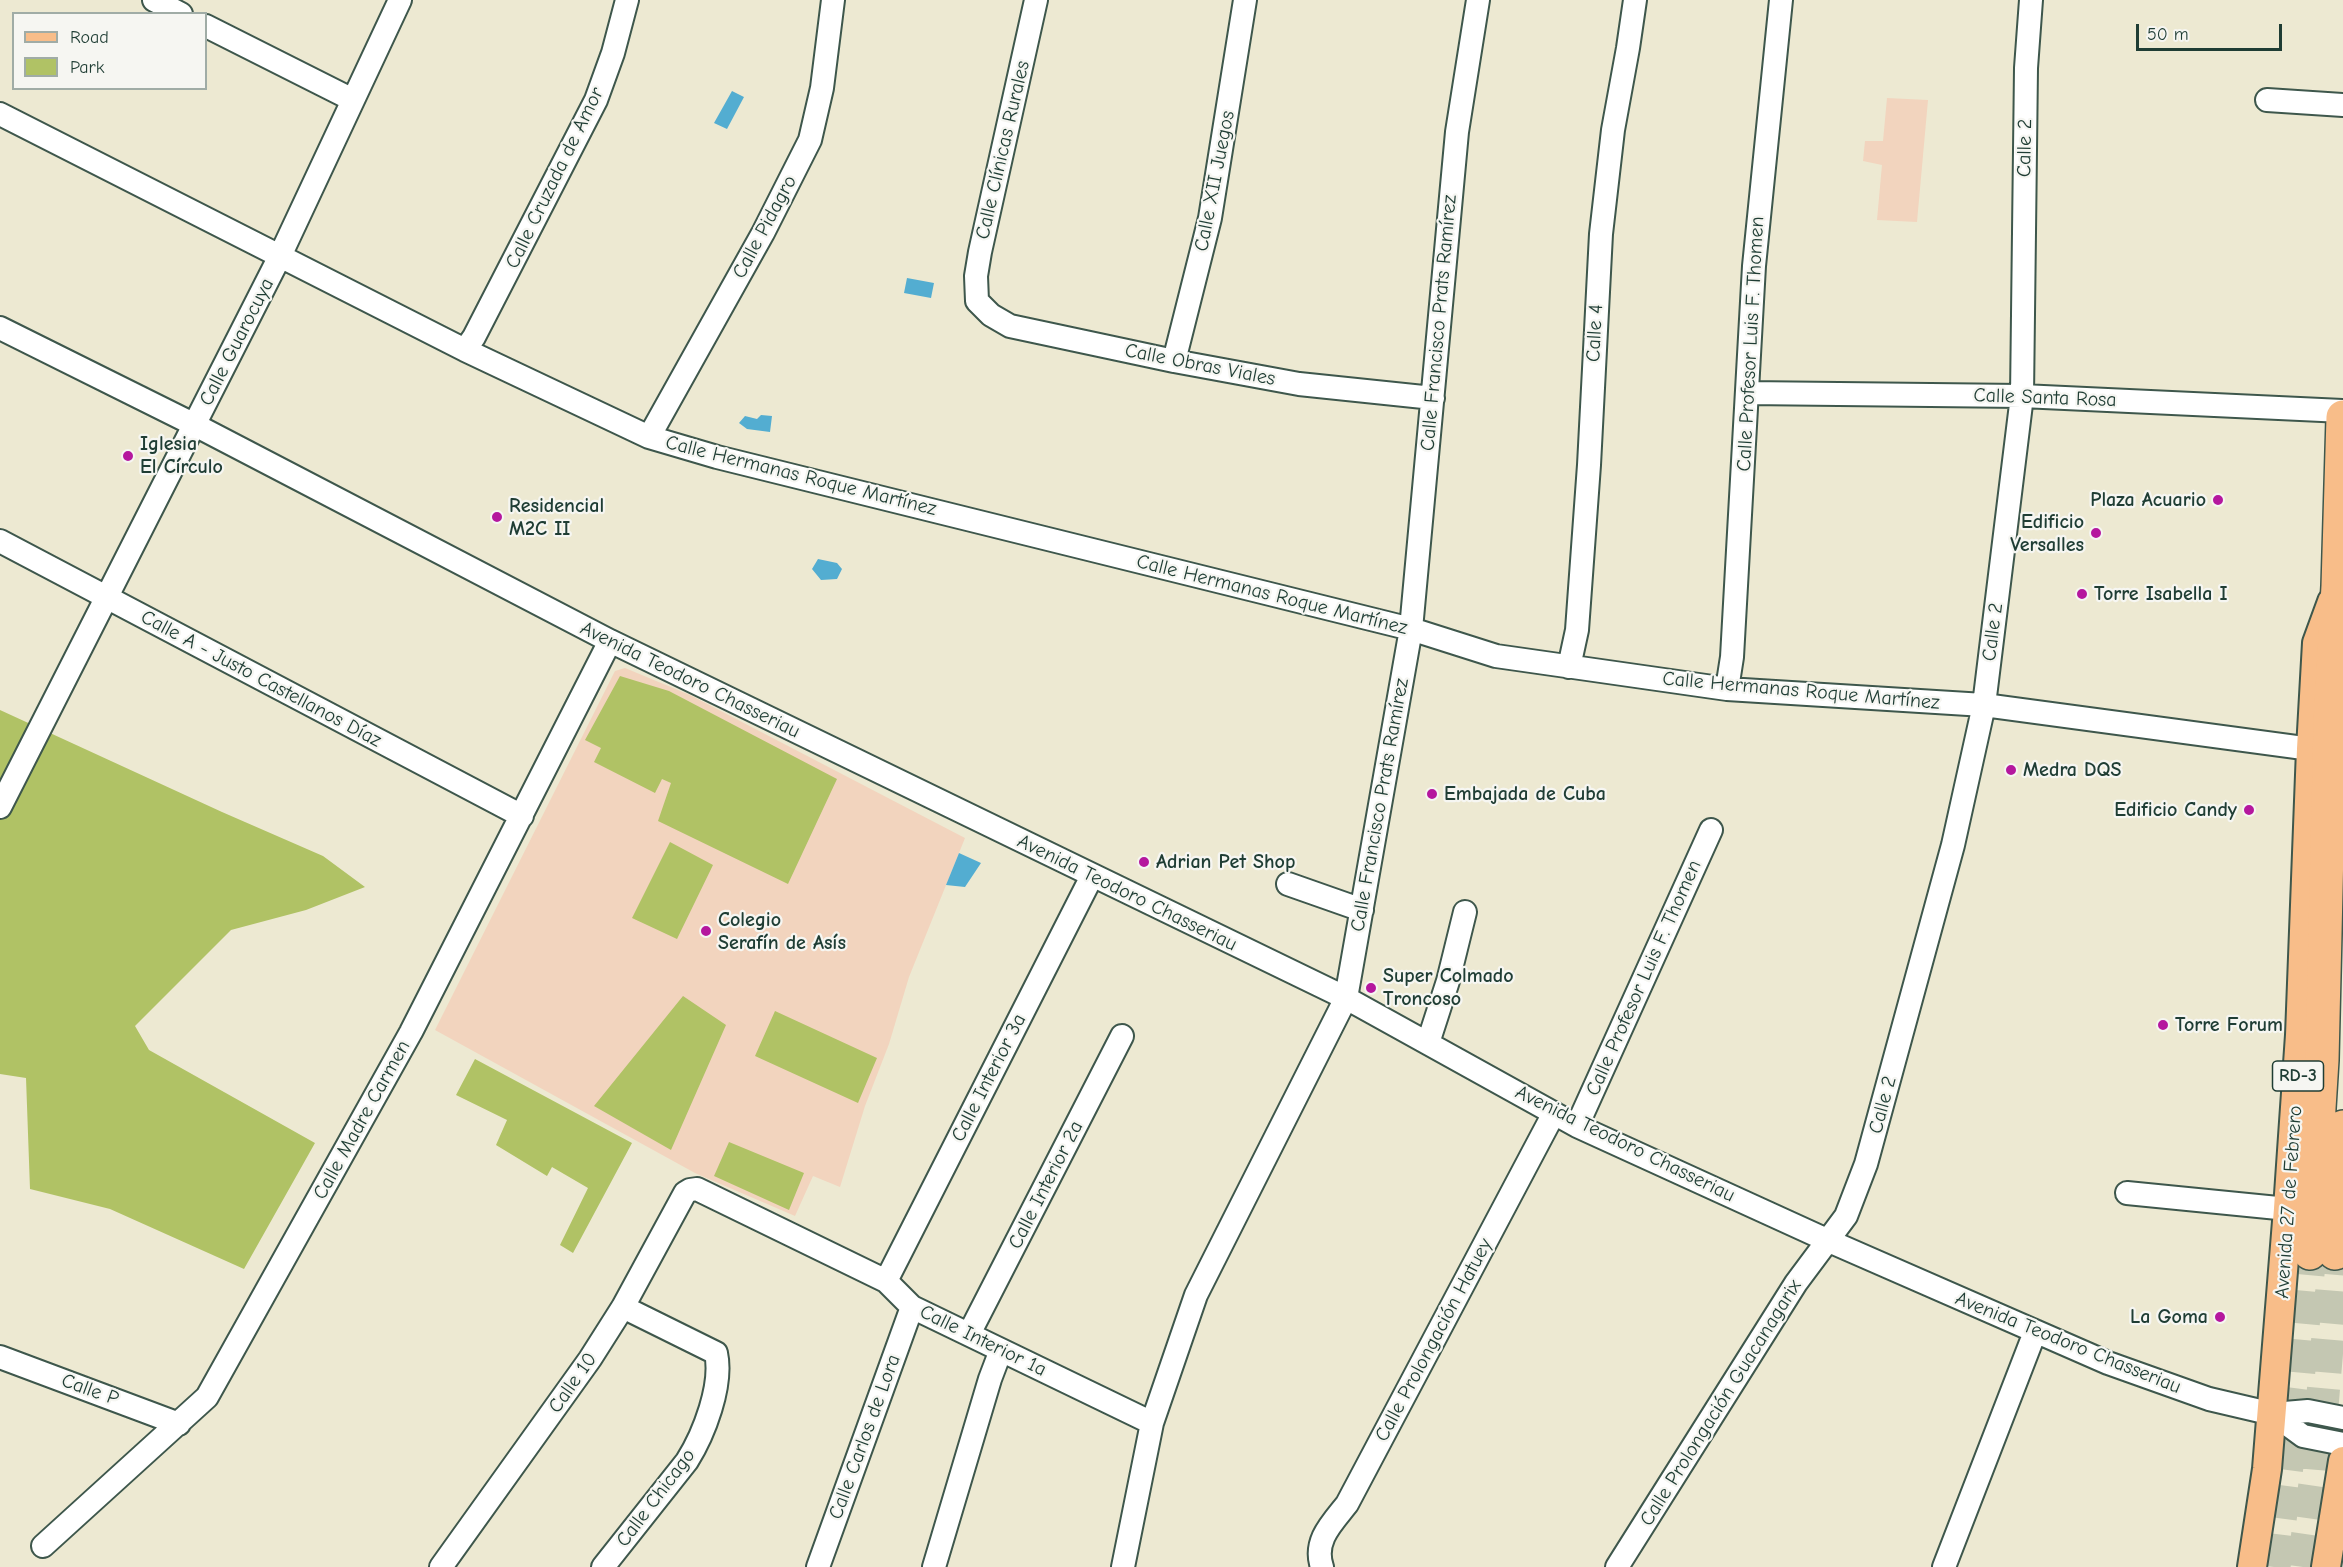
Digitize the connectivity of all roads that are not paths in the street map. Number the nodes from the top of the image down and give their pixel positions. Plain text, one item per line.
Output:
1 (154, 0) edge
2 (400, 0) edge
3 (627, 0) edge
4 (832, 0) edge
5 (1036, 0) edge
6 (1245, 0) edge
7 (1478, 0) edge
8 (1635, 0) edge
9 (1781, 0) edge
10 (2031, 0) edge
11 (177, 12) edge
12 (207, 27) edge
13 (353, 100) junction
14 (2267, 100) dead end
15 (2343, 105) edge
16 (0, 114) edge
17 (280, 256) junction
18 (977, 300) joint
19 (0, 328) edge
20 (465, 350) junction
21 (1174, 361) junction
22 (1747, 393) junction
23 (2022, 396) junction
24 (1433, 398) junction
25 (2343, 411) edge
26 (2343, 417) edge
27 (195, 425) junction
28 (649, 437) junction
29 (0, 541) edge
30 (2338, 586) junction
31 (106, 597) junction
32 (1410, 629) junction
33 (610, 641) junction
34 (1569, 667) junction
35 (1727, 689) junction
36 (1984, 705) junction
37 (2311, 749) junction
38 (0, 807) edge
39 (522, 816) junction
40 (1712, 830) dead end
41 (1092, 876) junction
42 (1288, 884) dead end
43 (1362, 910) junction
44 (1465, 912) dead end
45 (1346, 998) junction
46 (1122, 1036) dead end
47 (1428, 1043) junction
48 (1554, 1113) junction
49 (1577, 1126) junction
50 (2343, 1127) edge
51 (690, 1190) joint
52 (2127, 1193) dead end
53 (2288, 1209) junction
54 (1829, 1241) junction
55 (886, 1281) junction
56 (912, 1307) junction
57 (623, 1308) junction
58 (2035, 1332) junction
59 (969, 1334) junction
60 (1001, 1350) junction
61 (0, 1357) edge
62 (2273, 1414) junction
63 (2343, 1418) edge
64 (1152, 1423) junction
65 (179, 1424) junction
66 (2343, 1444) edge
67 (2343, 1461) edge
68 (43, 1546) dead end
69 (441, 1567) edge
70 (603, 1567) edge
71 (818, 1567) edge
72 (934, 1567) edge
73 (1123, 1567) edge
74 (1322, 1567) edge
75 (1617, 1567) edge
76 (1944, 1567) edge
77 (2252, 1567) edge
78 (2326, 1567) edge

1 - 11 street
2 - 13 street, Calle Guarocuya
3 - 20 street, Calle Cruzada de Amor
4 - 28 street, Calle Pidagro
5 - 18 street, Calle Clínicas Rurales
6 - 21 street, Calle XII Juegos
7 - 24 street, Calle Francisco Prats Ramírez
8 - 34 street, Calle 4
9 - 22 street, Calle Profesor Luis F. Thomen
10 - 23 street, Calle 2
12 - 13 street
13 - 17 street, Calle Guarocuya
14 - 15 street
16 - 17 street, Calle Hermanas Roque Martínez
17 - 20 street, Calle Hermanas Roque Martínez
17 - 27 street, Calle Guarocuya
18 - 21 street, Calle Obras Viales
19 - 27 street, Avenida Teodoro Chasseriau
20 - 28 street, Calle Hermanas Roque Martínez
21 - 24 street, Calle Obras Viales
22 - 23 street, Calle Santa Rosa
22 - 35 street, Calle Profesor Luis F. Thomen
23 - 25 street, Calle Santa Rosa
23 - 36 street, Calle 2
24 - 32 street, Calle Francisco Prats Ramírez
26 - 30 highway, RD-3
27 - 31 street, Calle Guarocuya
27 - 33 street, Avenida Teodoro Chasseriau
28 - 32 street, Calle Hermanas Roque Martínez
29 - 31 street, Calle A - Justo Castellanos Díaz
30 - 37 main road, Avenida 27 de Febrero / RD-3
30 - 50 highway, RD-3
31 - 38 street, Calle Guarocuya
31 - 39 street, Calle A - Justo Castellanos Díaz
32 - 34 street, Calle Hermanas Roque Martínez
32 - 43 street, Calle Francisco Prats Ramírez
33 - 39 street, Calle Madre Carmen
33 - 41 street, Avenida Teodoro Chasseriau
34 - 35 street, Calle Hermanas Roque Martínez
35 - 36 street, Calle Hermanas Roque Martínez
36 - 37 street, Calle Hermanas Roque Martínez
36 - 54 street, Calle 2
37 - 53 main road, Avenida 27 de Febrero / RD-3
39 - 65 street, Calle Madre Carmen
40 - 49 street, Calle Profesor Luis F. Thomen
41 - 45 street, Avenida Teodoro Chasseriau
41 - 55 street, Calle Interior 3a
42 - 43 street
43 - 45 street, Calle Francisco Prats Ramírez
44 - 47 street
45 - 47 street, Avenida Teodoro Chasseriau
45 - 64 street, Calle Francisco Prats Ramírez
46 - 59 street, Calle Interior 2a
47 - 48 street, Avenida Teodoro Chasseriau
48 - 49 street, Avenida Teodoro Chasseriau
48 - 74 street, Calle Prolongación Hatuey
49 - 54 street, Avenida Teodoro Chasseriau
51 - 55 street, Calle Interior 1a
51 - 57 street, Calle 10
52 - 53 street
53 - 62 main road, Avenida 27 de Febrero / RD-3
54 - 58 street, Avenida Teodoro Chasseriau
54 - 75 street, Calle Prolongación Guacanagarix
55 - 56 street, Calle Interior 1a
56 - 59 street, Calle Interior 1a
56 - 71 street, Calle Carlos de Lora
57 - 69 street, Calle 10
57 - 70 street, Calle Chicago
58 - 62 street, Avenida Teodoro Chasseriau
58 - 76 street
59 - 60 street, Calle Interior 1a
60 - 64 street, Calle Interior 1a
60 - 72 street
61 - 65 street, Calle P
62 - 63 street
62 - 66 street
62 - 77 main road, Avenida 27 de Febrero / RD-3
64 - 73 street, Calle Francisco Prats Ramírez
65 - 68 street, Calle Madre Carmen
67 - 78 main road

